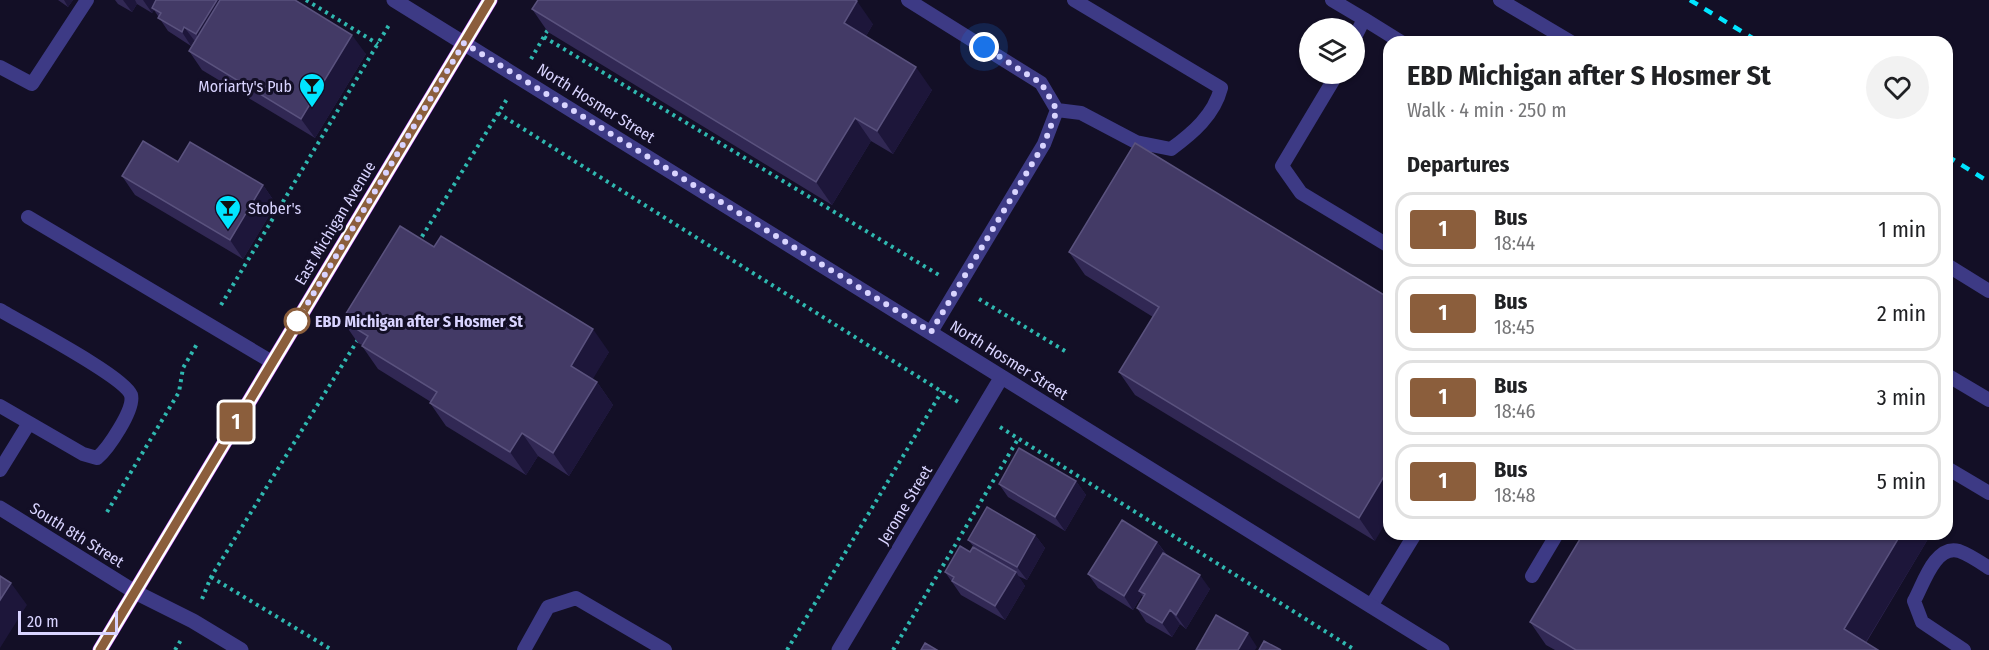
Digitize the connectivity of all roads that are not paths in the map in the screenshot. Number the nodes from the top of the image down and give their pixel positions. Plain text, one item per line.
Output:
1 (87, 0) edge
2 (490, 0) edge
3 (908, 0) edge
4 (1074, 0) edge
5 (1332, 0) edge
6 (1500, 0) edge
7 (398, 2) edge
8 (1361, 18) edge
9 (1365, 21) edge
10 (1391, 36) edge
11 (1561, 36) edge
12 (464, 43) junction
13 (0, 67) edge
14 (1331, 84) edge
15 (1057, 110) junction
16 (28, 217) dead end
17 (1383, 242) edge
18 (1953, 269) edge
19 (1989, 291) edge
20 (0, 310) edge
21 (931, 332) junction
22 (272, 362) junction
23 (1001, 378) junction
24 (1953, 379) edge
25 (1989, 400) edge
26 (0, 406) edge
27 (29, 423) junction
28 (0, 470) edge
29 (1953, 472) edge
30 (1989, 493) edge
31 (0, 508) edge
32 (1411, 540) edge
33 (1553, 540) edge
34 (1989, 568) edge
35 (1532, 576) dead end
36 (135, 592) junction
37 (1371, 606) junction
38 (100, 650) edge
39 (241, 650) edge
40 (524, 650) edge
41 (665, 650) edge
42 (839, 650) edge
43 (1442, 650) edge
44 (1964, 650) edge

1 - 13 lane
2 - 12 main road, East Michigan Avenue
3 - 15 lane
4 - 15 lane
5 - 8 lane
6 - 11 lane
7 - 12 street, North Hosmer Street
9 - 10 lane
12 - 21 street, North Hosmer Street
12 - 22 main road, East Michigan Avenue
14 - 17 lane
15 - 21 lane
16 - 22 lane
18 - 19 lane
20 - 27 lane
21 - 23 street, North Hosmer Street
22 - 36 main road, East Michigan Avenue
23 - 37 street, North Hosmer Street
23 - 42 street, Jerome Street
24 - 25 lane
26 - 27 lane
27 - 28 lane
29 - 30 lane
31 - 36 street, South 8th Street
32 - 37 lane
33 - 35 lane
34 - 44 lane
36 - 38 main road, East Michigan Avenue
36 - 39 street, South 8th Street
37 - 43 street, North Hosmer Street
40 - 41 lane

